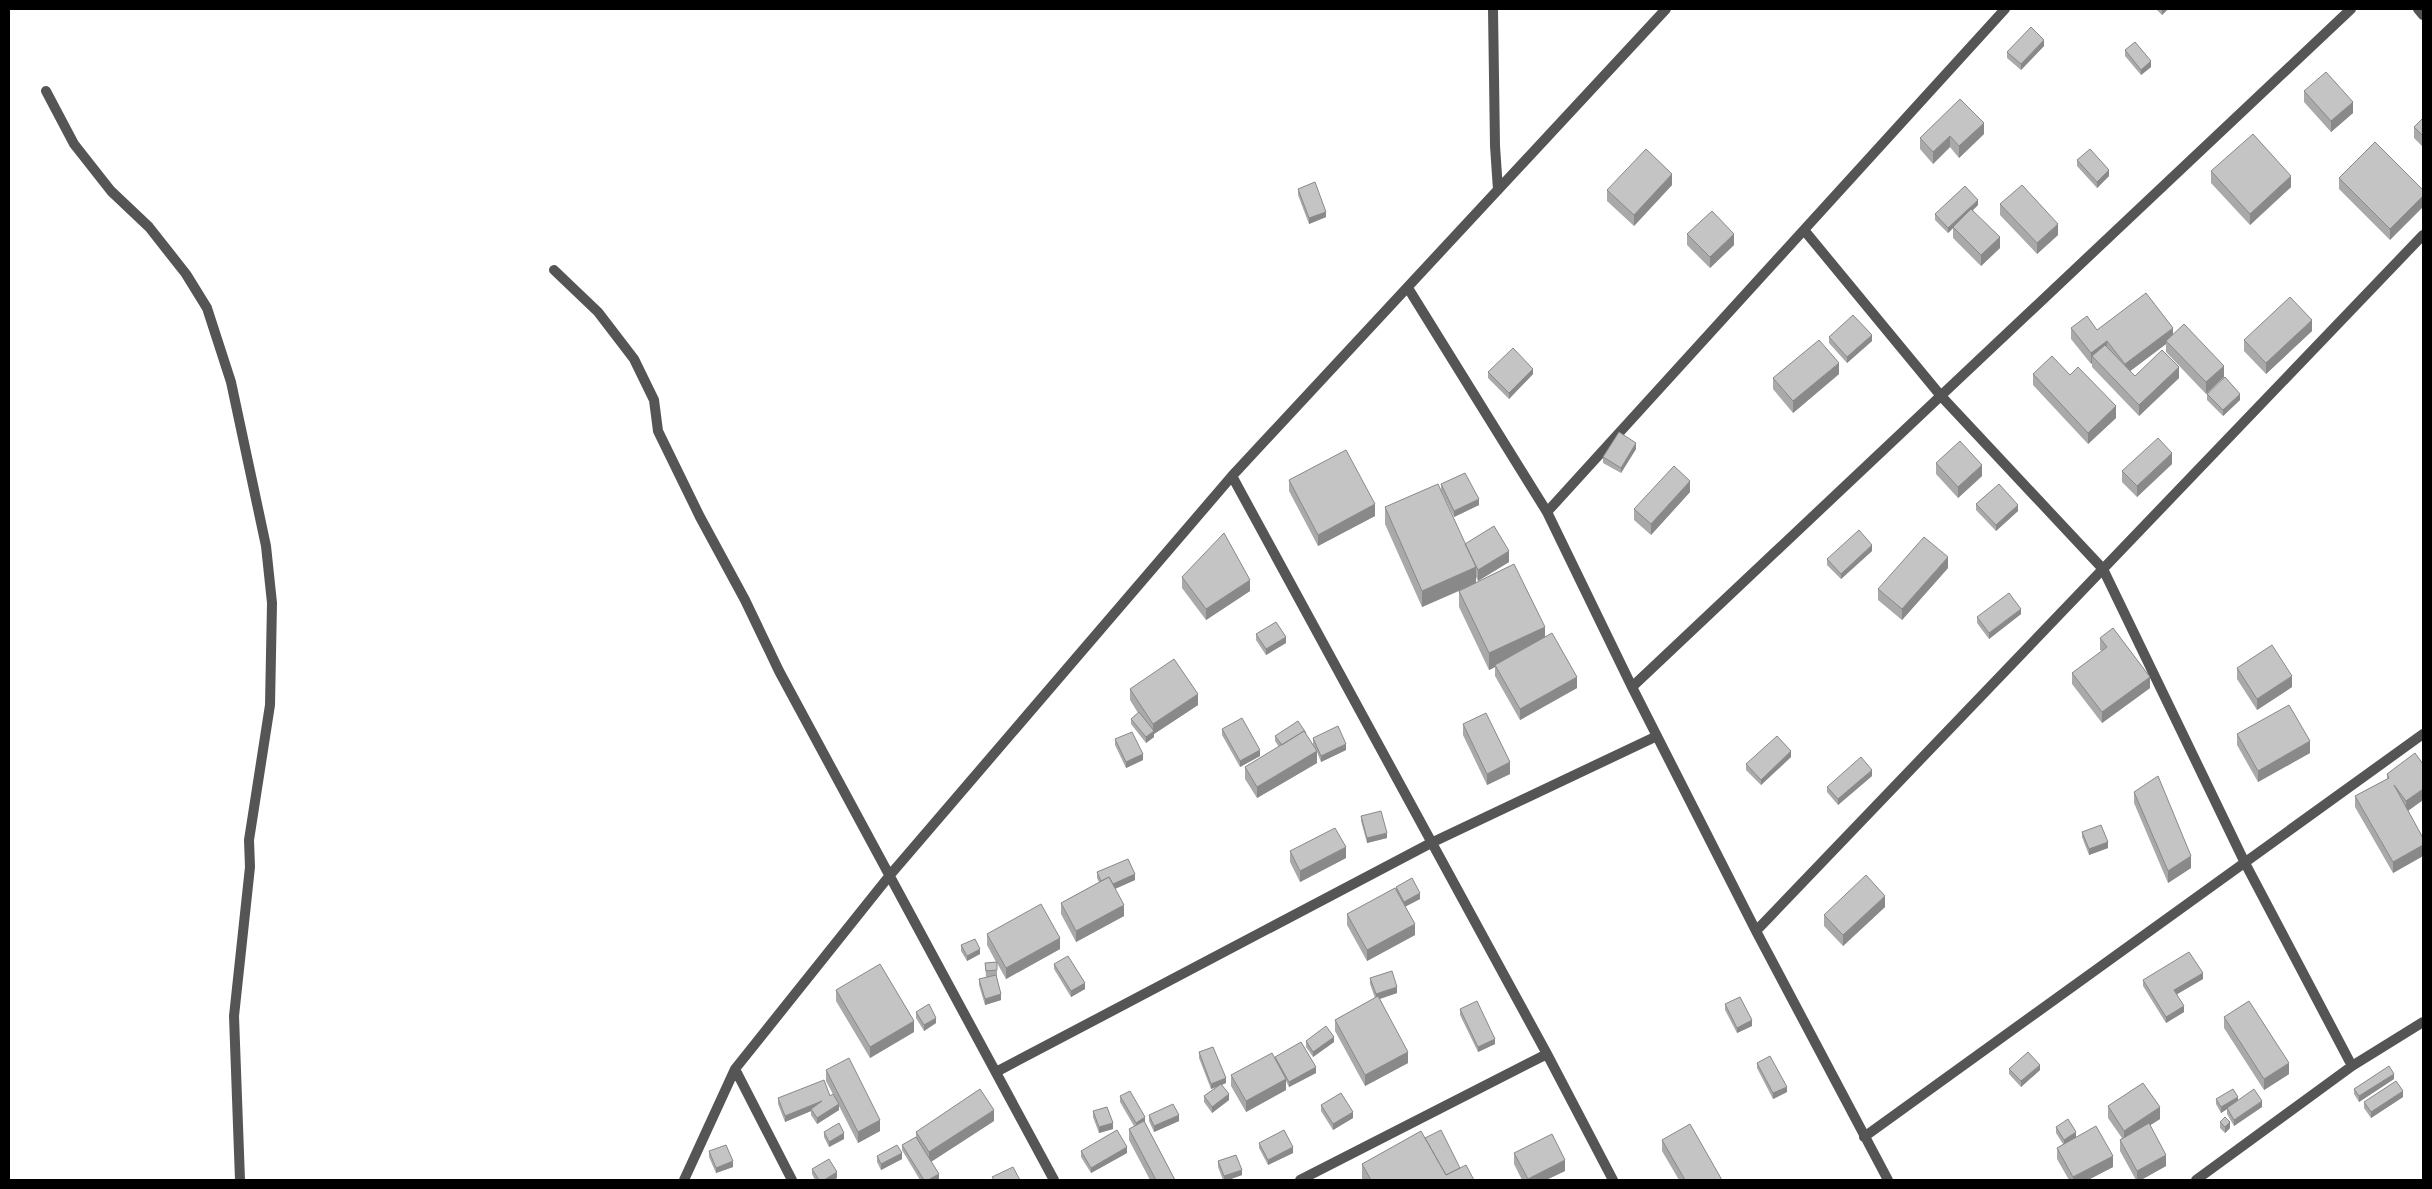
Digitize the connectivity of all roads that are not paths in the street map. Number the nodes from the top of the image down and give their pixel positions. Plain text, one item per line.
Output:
1 (1493, 9) edge
2 (1666, 9) edge
3 (2005, 9) edge
4 (2351, 9) edge
5 (2418, 9) edge
6 (2423, 15) edge
7 (46, 91) dead end
8 (1498, 190) junction
9 (1804, 230) junction
10 (2423, 235) edge
11 (554, 270) dead end
12 (1408, 288) junction
13 (1941, 396) junction
14 (1232, 476) junction
15 (1547, 512) junction
16 (2103, 569) junction
17 (1632, 687) junction
18 (2423, 734) edge
19 (1657, 736) junction
20 (1431, 843) junction
21 (2245, 863) junction
22 (890, 874) junction
23 (1756, 931) junction
24 (2423, 1022) edge
25 (1547, 1054) junction
26 (2352, 1066) junction
27 (735, 1069) junction
28 (996, 1072) junction
29 (1864, 1137) junction
30 (240, 1180) edge
31 (684, 1180) edge
32 (792, 1180) edge
33 (1054, 1180) edge
34 (1300, 1180) edge
35 (1613, 1180) edge
36 (1888, 1180) edge
37 (2196, 1180) edge

1 - 8 street
2 - 8 street
3 - 9 street
4 - 13 street
5 - 6 street
7 - 30 street
8 - 12 street
9 - 13 street
9 - 15 street
10 - 16 street
11 - 22 street
12 - 14 street
12 - 15 street
13 - 16 street
13 - 17 street
14 - 20 street
14 - 22 street
15 - 17 street
16 - 21 street
16 - 23 street
17 - 19 street
18 - 21 street
19 - 20 street
19 - 23 street
20 - 25 street
20 - 28 street
21 - 26 street
21 - 29 street
22 - 27 street
22 - 28 street
23 - 29 street
24 - 26 street
25 - 34 street
25 - 35 street
26 - 37 street
27 - 31 street
27 - 32 street
28 - 33 street
29 - 36 street

